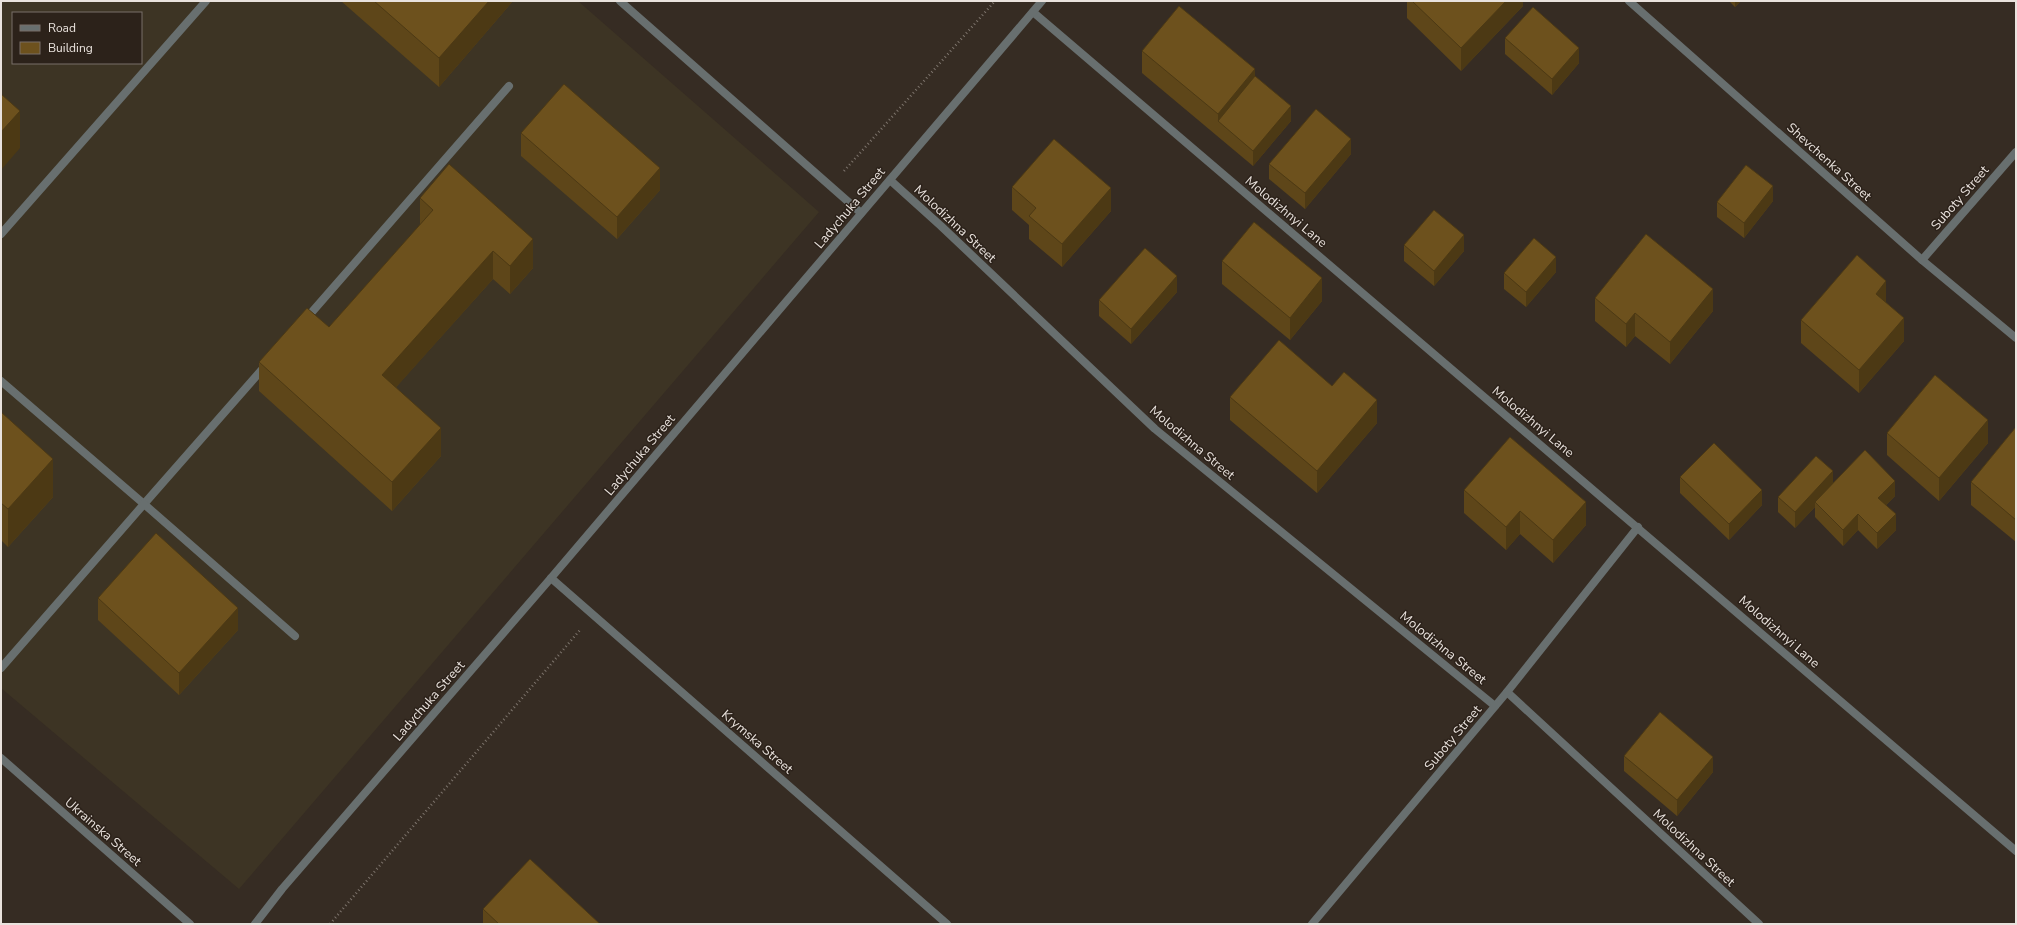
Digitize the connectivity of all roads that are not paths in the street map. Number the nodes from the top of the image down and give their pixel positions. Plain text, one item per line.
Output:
1 (206, 1) edge
2 (620, 1) edge
3 (1042, 1) edge
4 (1629, 1) edge
5 (1033, 12) junction
6 (509, 86) dead end
7 (2016, 152) edge
8 (890, 180) junction
9 (861, 213) junction
10 (1, 234) edge
11 (1922, 260) junction
12 (300, 325) edge
13 (2016, 338) edge
14 (269, 361) edge
15 (1, 381) edge
16 (144, 504) junction
17 (1638, 527) junction
18 (551, 578) junction
19 (295, 636) dead end
20 (1, 668) edge
21 (1507, 692) junction
22 (1495, 706) junction
23 (1, 758) edge
24 (2016, 851) edge
25 (190, 924) edge
26 (255, 924) edge
27 (947, 924) edge
28 (1312, 924) edge
29 (1759, 924) edge

1 - 10 street
2 - 9 street
3 - 5 street, Ladychuka Street
4 - 11 street, Shevchenka Street
5 - 8 street, Ladychuka Street
5 - 17 street, Molodizhnyi Lane
6 - 12 street
7 - 11 street, Suboty Street
8 - 9 street, Ladychuka Street
8 - 22 street, Molodizhna Street
9 - 18 street, Ladychuka Street
11 - 13 street, Shevchenka Street
14 - 16 street
15 - 16 street
16 - 19 street
16 - 20 street
17 - 21 street, Suboty Street
17 - 24 street, Molodizhnyi Lane
18 - 26 street, Ladychuka Street
18 - 27 street, Krymska Street
21 - 22 street, Suboty Street
21 - 29 street, Molodizhna Street
22 - 28 street, Suboty Street
23 - 25 street, Ukrainska Street

